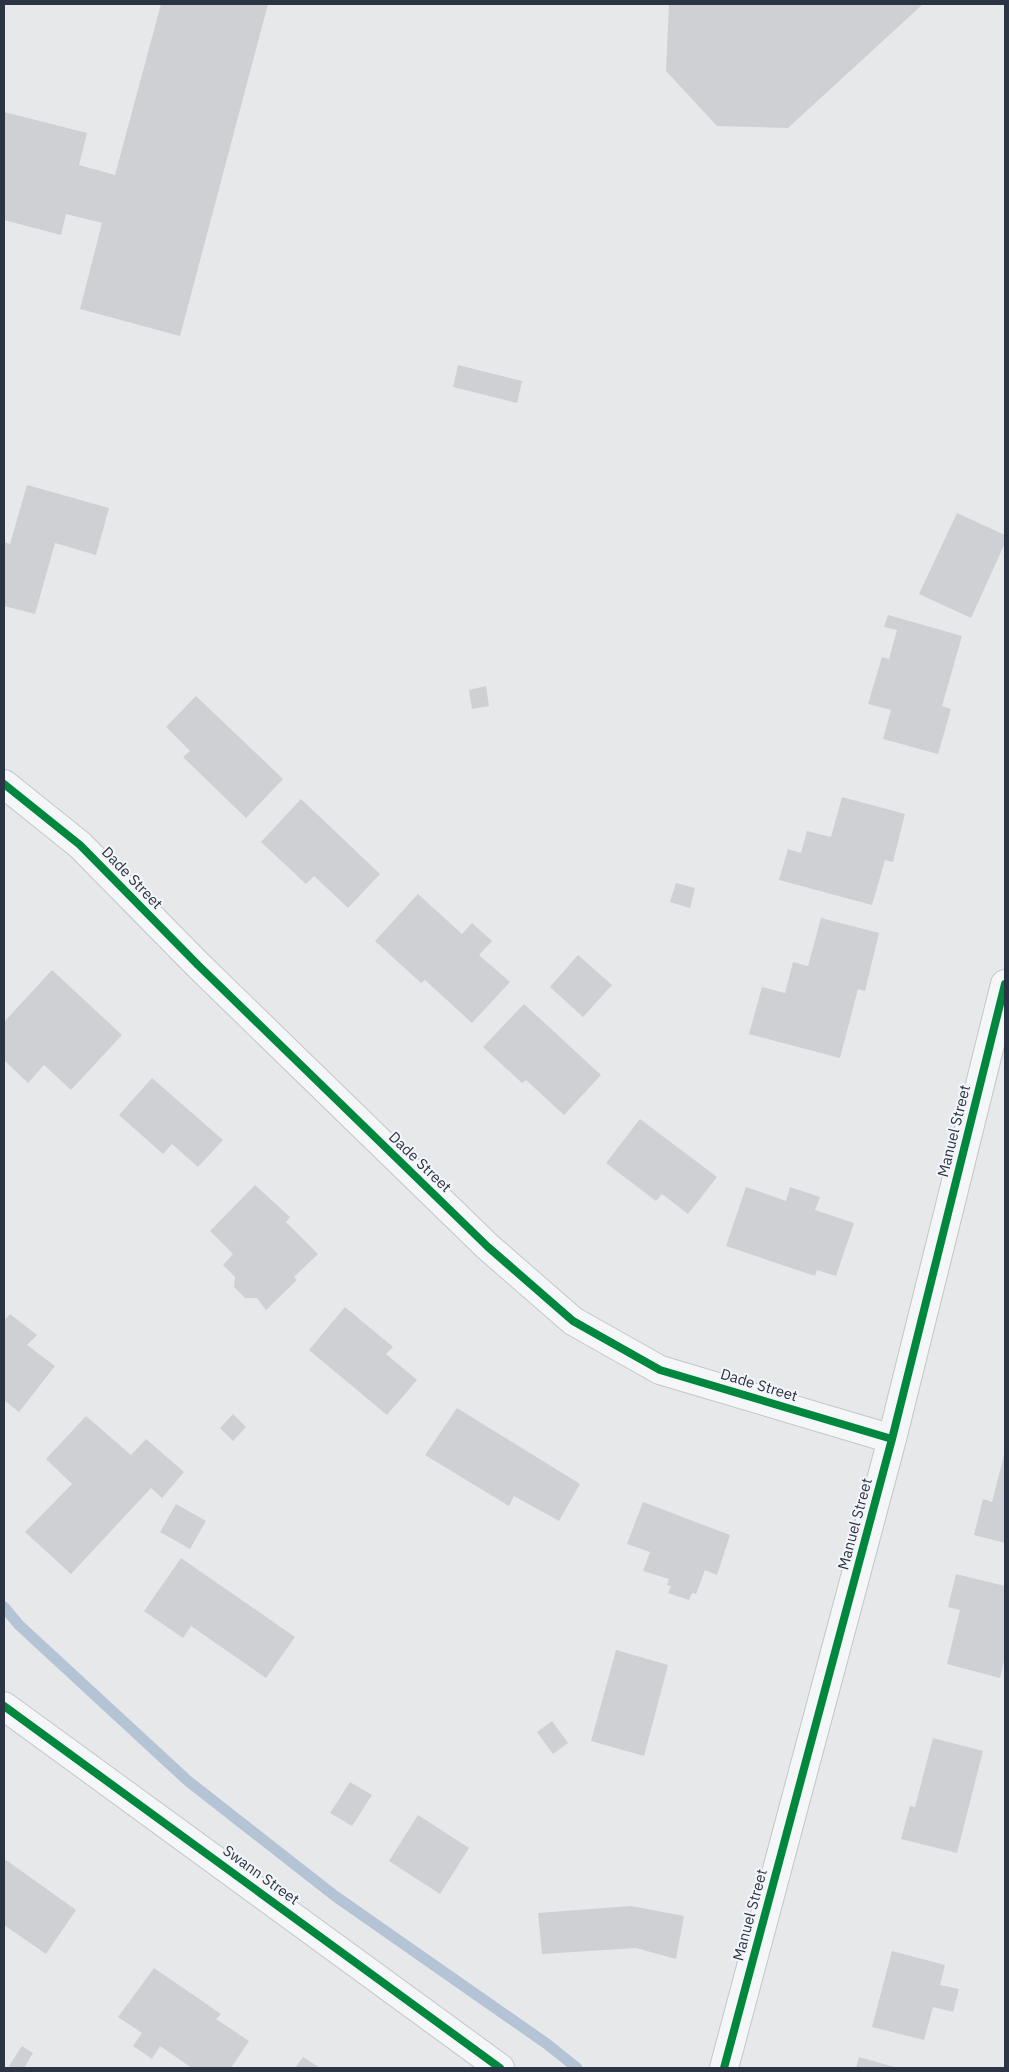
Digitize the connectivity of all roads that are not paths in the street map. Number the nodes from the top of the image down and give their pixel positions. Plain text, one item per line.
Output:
1 (4, 784) edge
2 (1005, 984) edge
3 (892, 1439) junction
4 (4, 1706) edge
5 (500, 2068) edge
6 (724, 2068) edge

1 - 3 street, Dade Street
2 - 3 street, Manuel Street
3 - 6 street, Manuel Street
4 - 5 street, Swann Street

